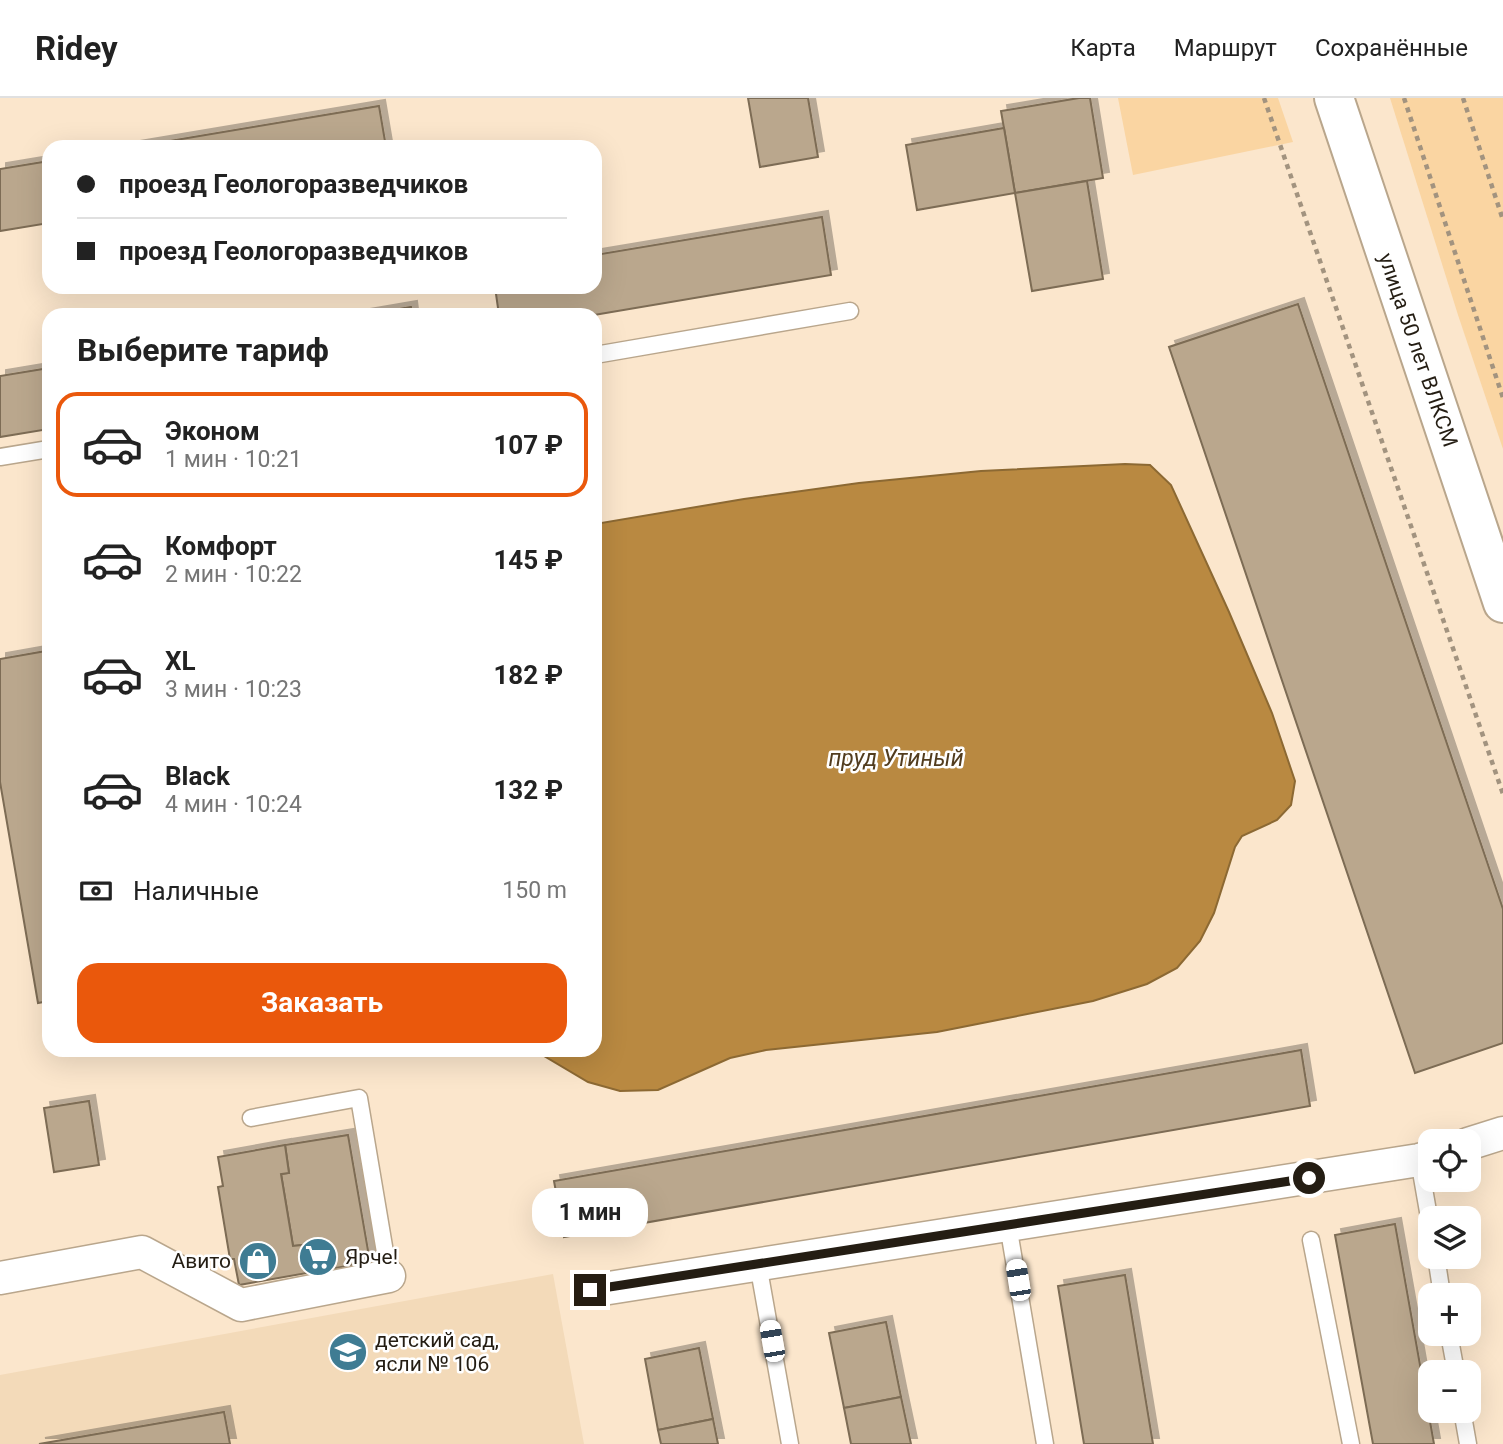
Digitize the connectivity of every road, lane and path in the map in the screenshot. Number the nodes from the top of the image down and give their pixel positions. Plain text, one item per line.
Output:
1 (1264, 98) edge
2 (1334, 98) edge
3 (1404, 98) edge
4 (1463, 98) edge
5 (1503, 220) edge
6 (850, 311) dead end
7 (602, 354) edge
8 (1503, 398) edge
9 (42, 450) edge
10 (0, 457) edge
11 (1503, 603) edge
12 (1503, 794) edge
13 (251, 1118) dead end
14 (1503, 1133) edge
15 (1481, 1140) edge
16 (1418, 1159) edge
17 (1008, 1225) junction
18 (1311, 1240) dead end
19 (758, 1264) junction
20 (389, 1276) joint
21 (0, 1278) edge
22 (590, 1290) dead end
23 (1464, 1423) edge
24 (790, 1444) edge
25 (1045, 1444) edge
26 (1351, 1444) edge
27 (1468, 1444) edge

1 - 12 path
2 - 11 street, улица 50 лет ВЛКСМ
3 - 8 path
4 - 5 path
6 - 7 lane
9 - 10 lane
13 - 20 lane
14 - 15 street
16 - 17 street
17 - 19 street
17 - 25 lane
18 - 26 lane
19 - 22 street
19 - 24 lane
20 - 21 street
23 - 27 lane

